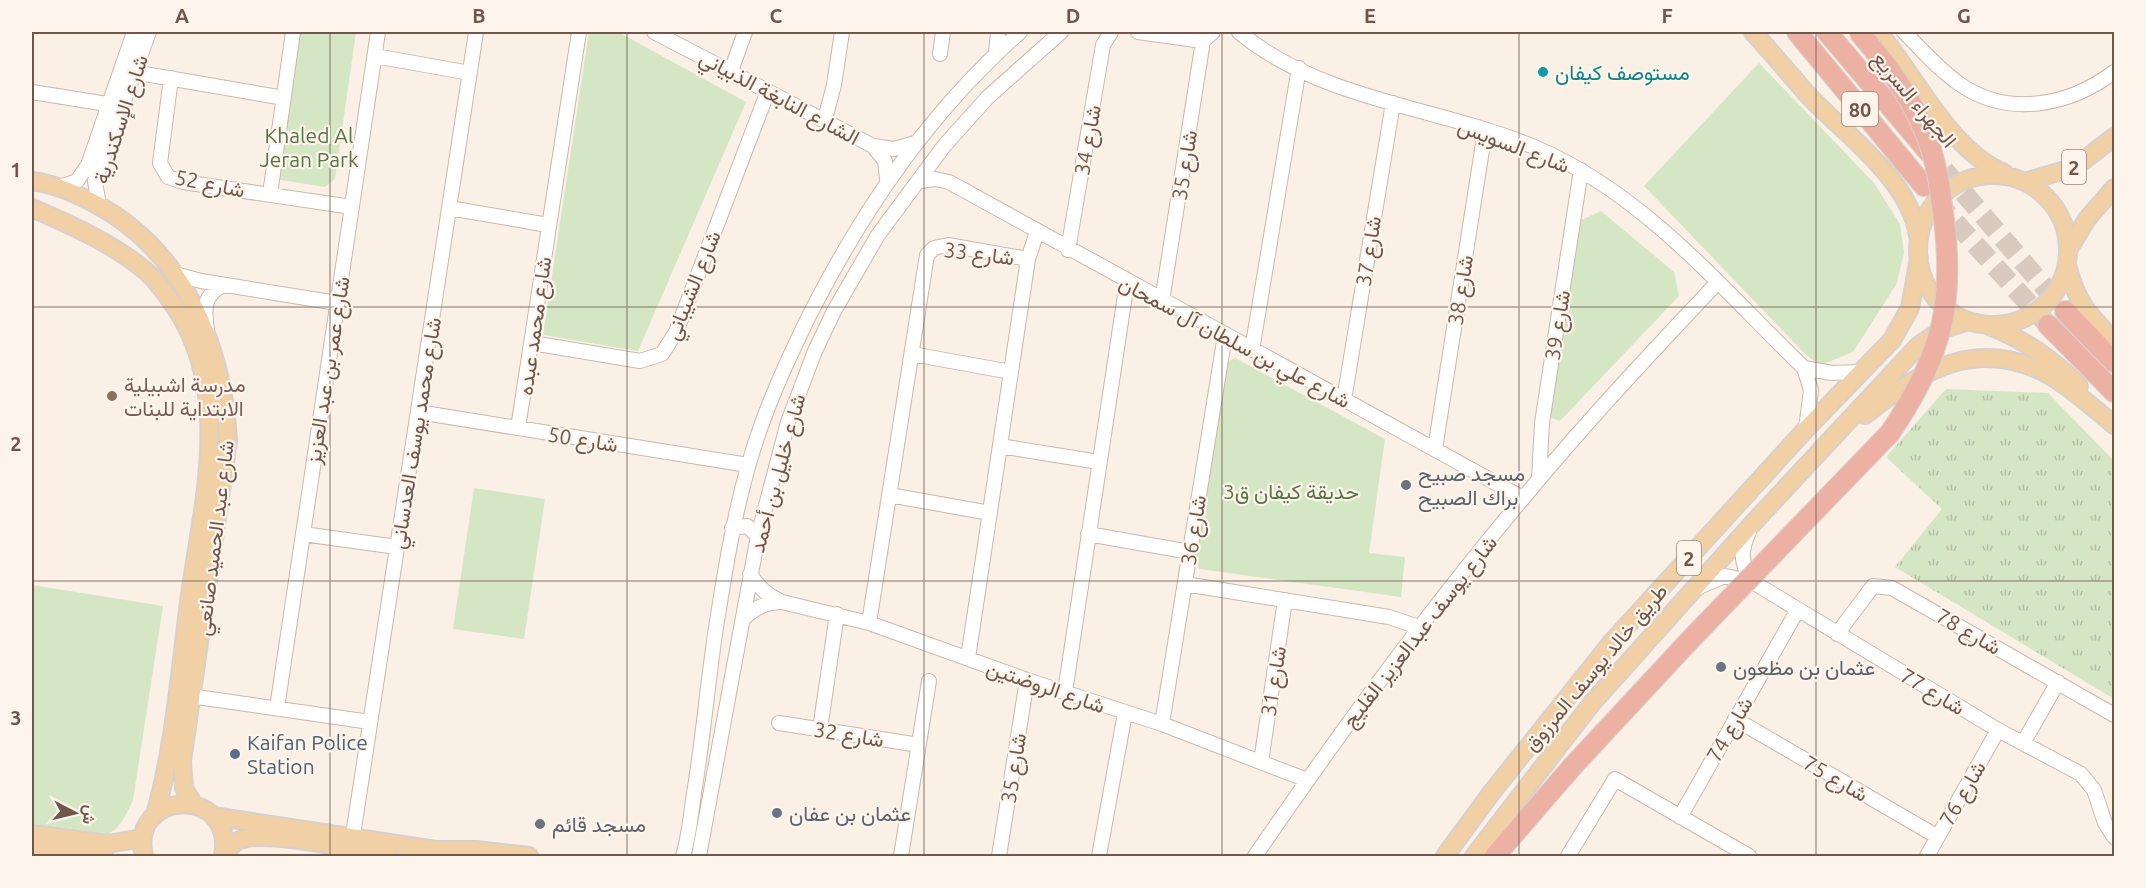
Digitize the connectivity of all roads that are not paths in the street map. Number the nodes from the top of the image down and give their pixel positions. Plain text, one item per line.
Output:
1 (134, 32) edge
2 (149, 32) edge
3 (293, 32) edge
4 (378, 32) edge
5 (476, 32) edge
6 (579, 32) edge
7 (654, 32) edge
8 (745, 32) edge
9 (842, 32) edge
10 (943, 32) edge
11 (998, 32) edge
12 (1020, 32) edge
13 (1061, 32) edge
14 (1111, 32) edge
15 (1138, 32) edge
16 (1239, 32) edge
17 (1753, 32) edge
18 (1797, 32) edge
19 (1827, 32) edge
20 (1859, 32) edge
21 (1878, 32) edge
22 (1904, 32) edge
23 (1208, 36) edge
24 (996, 53) junction
25 (940, 54) dead end
26 (375, 56) junction
27 (1299, 68) junction
28 (731, 71) junction
29 (133, 72) junction
30 (2115, 72) edge
31 (470, 73) junction
32 (171, 78) junction
33 (768, 91) junction
34 (32, 92) edge
35 (284, 98) junction
36 (1393, 103) junction
37 (107, 104) junction
38 (825, 119) junction
39 (927, 127) junction
40 (1485, 131) junction
41 (2115, 137) edge
42 (915, 143) junction
43 (873, 146) junction
44 (942, 148) junction
45 (97, 154) junction
46 (1581, 170) junction
47 (1944, 170) tunnel mouth
48 (2018, 179) junction
49 (32, 181) edge
50 (921, 181) junction
51 (949, 182) junction
52 (885, 183) junction
53 (1924, 186) tunnel mouth
54 (60, 187) junction
55 (2115, 188) edge
56 (270, 194) junction
57 (902, 203) junction
58 (99, 206) junction
59 (352, 207) junction
60 (32, 208) edge
61 (449, 208) junction
62 (130, 225) junction
63 (548, 225) junction
64 (1037, 232) junction
65 (1919, 241) junction
66 (115, 250) junction
67 (1068, 250) junction
68 (2067, 257) junction
69 (1919, 258) junction
70 (1028, 259) junction
71 (175, 274) junction
72 (1126, 282) junction
73 (1717, 283) junction
74 (223, 285) junction
75 (1162, 301) junction
76 (337, 303) junction
77 (2065, 311) tunnel mouth
78 (1969, 321) junction
79 (1985, 324) junction
80 (2048, 325) tunnel mouth
81 (1224, 335) junction
82 (208, 336) junction
83 (2115, 341) edge
84 (532, 343) junction
85 (1252, 350) junction
86 (912, 354) junction
87 (2115, 362) edge
88 (1804, 368) junction
89 (1011, 372) junction
90 (1860, 372) junction
91 (2115, 392) edge
92 (771, 399) junction
93 (1344, 400) junction
94 (793, 407) junction
95 (418, 412) junction
96 (2115, 423) edge
97 (518, 428) junction
98 (1806, 429) junction
99 (1000, 446) junction
100 (1435, 449) junction
101 (1822, 449) junction
102 (1099, 462) junction
103 (748, 465) junction
104 (1539, 479) junction
105 (889, 495) junction
106 (1523, 498) junction
107 (740, 499) junction
108 (765, 506) junction
109 (990, 513) junction
110 (1754, 522) junction
111 (732, 528) junction
112 (303, 534) junction
113 (1088, 534) junction
114 (758, 536) junction
115 (397, 547) junction
116 (1190, 552) junction
117 (750, 574) junction
118 (1750, 581) junction
119 (1185, 584) junction
120 (1690, 593) junction
121 (1285, 600) junction
122 (782, 602) junction
123 (1797, 611) junction
124 (837, 614) junction
125 (743, 619) junction
126 (869, 623) junction
127 (1419, 627) junction
128 (1837, 634) junction
129 (1611, 644) junction
130 (968, 658) junction
131 (711, 668) junction
132 (734, 670) junction
133 (1027, 680) junction
134 (930, 681) dead end
135 (2058, 682) junction
136 (1065, 692) junction
137 (184, 695) junction
138 (277, 708) junction
139 (1125, 713) junction
140 (2115, 715) edge
141 (1735, 719) junction
142 (370, 723) junction
143 (779, 723) dead end
144 (1162, 724) junction
145 (820, 729) junction
146 (1998, 730) junction
147 (2023, 743) junction
148 (919, 745) junction
149 (1260, 762) junction
150 (1541, 769) junction
151 (1307, 780) junction
152 (194, 805) junction
153 (155, 815) junction
154 (213, 816) junction
155 (1680, 817) junction
156 (32, 834) edge
157 (353, 835) junction
158 (1938, 837) junction
159 (2115, 837) edge
160 (142, 838) junction
161 (32, 846) edge
162 (472, 853) edge
163 (104, 856) edge
164 (144, 856) edge
165 (223, 856) edge
166 (387, 856) edge
167 (529, 856) edge
168 (683, 856) edge
169 (699, 856) edge
170 (901, 856) edge
171 (999, 856) edge
172 (1099, 856) edge
173 (1255, 856) edge
174 (1445, 856) edge
175 (1474, 856) edge
176 (1495, 856) edge
177 (1568, 856) edge
178 (1749, 856) edge
179 (1927, 856) edge

1 - 37 street, شارع الإسكندرية
2 - 29 street, شارع الإسكندرية
3 - 35 street
4 - 26 street, شارع عمر بن عبد العزيز
5 - 31 street, شارع محمد يوسف العدساني
6 - 63 street, شارع محمد عبده
7 - 28 street, الشارع النابغة الذبياني
8 - 28 street
9 - 38 street
10 - 25 street
11 - 24 street
12 - 24 street, شارع خليل بن أحمد
13 - 44 street, شارع خليل بن أحمد
14 - 67 street, شارع 34
15 - 23 street
16 - 27 street, شارع السويس
17 - 65 main road
18 - 53 highway, 80
19 - 47 highway, الجهراء السريع / 80
20 - 176 highway, bridge
21 - 48 main road, الجهراء السريع
22 - 30 street, الجهراء السريع
23 - 75 street, شارع 35
24 - 39 street, شارع خليل بن أحمد
26 - 31 street
26 - 59 street, شارع عمر بن عبد العزيز
27 - 36 street, شارع السويس
27 - 85 street
28 - 33 street, الشارع النابغة الذبياني
29 - 32 street
29 - 45 street, شارع الإسكندرية
31 - 61 street, شارع محمد يوسف العدساني
32 - 35 street
32 - 56 street, شارع 52
33 - 38 street, الشارع النابغة الذبياني
33 - 84 street, شارع الشيباني
34 - 37 street
35 - 56 street
36 - 40 street, شارع السويس
36 - 93 street, شارع 37
37 - 45 street, شارع الإسكندرية
38 - 43 street, الشارع النابغة الذبياني
39 - 42 street, شارع خليل بن أحمد
39 - 44 street
40 - 46 street, شارع السويس
40 - 100 street, شارع 38
41 - 48 main road, 2
42 - 43 street, الشارع النابغة الذبياني
42 - 52 street, شارع خليل بن أحمد
43 - 52 street, الشارع النابغة الذبياني
44 - 50 street, شارع خليل بن أحمد
44 - 51 street
45 - 54 street, شارع الإسكندرية
45 - 58 street, شارع الإسكندرية
46 - 73 street, شارع السويس
46 - 104 street, 39 شارع
48 - 65 main road
48 - 68 main road
49 - 54 main road, شارع عبد الحميد صانعي
50 - 51 street, شارع علي بن سلطان آل سمحان
50 - 57 street, شارع خليل بن أحمد
51 - 64 street, شارع علي بن سلطان آل سمحان
52 - 57 street
52 - 92 street, شارع خليل بن أحمد
54 - 58 main road, شارع عبد الحميد صانعي
55 - 68 main road, 2
56 - 59 street, شارع 52
57 - 94 street, شارع خليل بن أحمد
58 - 62 main road, شارع عبد الحميد صانعي
59 - 76 street, شارع عمر بن عبد العزيز
60 - 66 main road, شارع عبد الحميد صانعي
61 - 63 street
61 - 95 street, شارع محمد يوسف العدساني
62 - 66 main road
62 - 71 main road, شارع عبد الحميد صانعي
63 - 84 street, شارع محمد عبده
64 - 67 street, شارع علي بن سلطان آل سمحان
64 - 70 street
65 - 69 main road
66 - 137 main road, شارع عبد الحميد صانعي
67 - 72 street, شارع علي بن سلطان آل سمحان
68 - 79 main road
68 - 83 main road
69 - 78 main road
69 - 90 main road, طريق خالد يوسف المرزوق / 2
70 - 86 street, شارع 33
70 - 89 street
71 - 74 street
71 - 82 main road, شارع عبد الحميد صانعي
72 - 75 street, شارع علي بن سلطان آل سمحان
72 - 102 street
73 - 88 street, شارع السويس
73 - 104 street, شارع يوسف عبدالعزيز الفليج
74 - 76 street
74 - 82 street
75 - 81 street, شارع علي بن سلطان آل سمحان
76 - 112 street, شارع عمر بن عبد العزيز
77 - 87 highway
78 - 79 main road
78 - 101 main road, طريق خالد يوسف المرزوق / 2
79 - 96 main road
80 - 91 highway
81 - 85 street, شارع علي بن سلطان آل سمحان
81 - 116 street, شارع 36
82 - 137 main road, شارع عبد الحميد صانعي
84 - 97 street, شارع محمد عبده
85 - 93 street, شارع علي بن سلطان آل سمحان
86 - 89 street
86 - 105 street, شارع 33
88 - 90 street
88 - 98 street
89 - 99 street
90 - 98 main road, طريق خالد يوسف المرزوق / 2
92 - 94 street
92 - 103 street, شارع خليل بن أحمد
93 - 100 street, شارع علي بن سلطان آل سمحان
94 - 108 street, شارع خليل بن أحمد
95 - 97 street, شارع 50
95 - 115 street, شارع محمد يوسف العدساني
96 - 101 main road
97 - 103 street, شارع 50
98 - 129 main road, طريق خالد يوسف المرزوق / 2
99 - 102 street
99 - 109 street
100 - 106 street, شارع علي بن سلطان آل سمحان
101 - 110 main road, طريق خالد يوسف المرزوق / 2
102 - 113 street
103 - 107 street, شارع خليل بن أحمد
104 - 106 street, شارع يوسف عبدالعزيز الفليج
105 - 109 street
105 - 126 street, شارع 33
106 - 127 street, شارع يوسف عبدالعزيز الفليج
107 - 108 street
107 - 111 street, شارع خليل بن أحمد
108 - 114 street, شارع خليل بن أحمد
109 - 130 street
110 - 118 street
110 - 120 main road, طريق خالد يوسف المرزوق / 2
111 - 114 street
111 - 131 street, شارع خليل بن أحمد
112 - 115 street
112 - 138 street, شارع عمر بن عبد العزيز
113 - 116 street
113 - 136 street
114 - 117 street, شارع خليل بن أحمد
115 - 142 street, شارع محمد يوسف العدساني
116 - 119 street, شارع 36
117 - 122 street, شارع الروضتين
117 - 125 street, شارع خليل بن أحمد
118 - 120 street, شارع 77
118 - 123 street, شارع 77
119 - 121 street
119 - 144 street, شارع 36
120 - 150 main road, طريق خالد يوسف المرزوق / 2
121 - 127 street
121 - 149 street, شارع 31
122 - 124 street, شارع الروضتين
122 - 125 street, شارع الروضتين
123 - 128 street, شارع 77
123 - 141 street, شارع 74
124 - 126 street, شارع الروضتين
124 - 145 street
125 - 132 street, شارع خليل بن أحمد
126 - 130 street, شارع الروضتين
127 - 151 street, شارع يوسف عبدالعزيز الفليج
128 - 135 street, شارع 78
128 - 146 street, شارع 77
129 - 150 main road
129 - 174 main road, طريق خالد يوسف المرزوق / 2
130 - 133 street, شارع الروضتين
131 - 132 street
131 - 168 street, شارع خليل بن أحمد
132 - 169 street, شارع خليل بن أحمد
133 - 136 street, شارع الروضتين
133 - 171 street, شارع 35
134 - 148 street
135 - 140 street, شارع 78
135 - 147 street
136 - 139 street, شارع الروضتين
137 - 138 street
137 - 152 main road, شارع عبد الحميد صانعي
137 - 153 main road, شارع عبد الحميد صانعي
138 - 142 street
139 - 144 street, شارع الروضتين
139 - 172 street
141 - 155 street, شارع 74
141 - 158 street, شارع 75
142 - 157 street, شارع محمد يوسف العدساني
143 - 145 street, شارع 32
144 - 149 street, شارع الروضتين
145 - 148 street, شارع 32
146 - 147 street, شارع 77
146 - 158 street, شارع 76
147 - 159 street, شارع 77
148 - 170 street
149 - 151 street, شارع الروضتين
150 - 175 main road, طريق خالد يوسف المرزوق / 2
151 - 173 street, شارع يوسف عبدالعزيز الفليج
152 - 153 main road
152 - 154 main road
153 - 160 main road, شارع عبد الحميد صانعي
154 - 157 main road
154 - 165 main road
155 - 177 street
155 - 178 street
156 - 160 main road
157 - 162 main road
158 - 179 street, شارع 76
160 - 164 main road
161 - 163 main road
162 - 167 main road
165 - 166 main road

